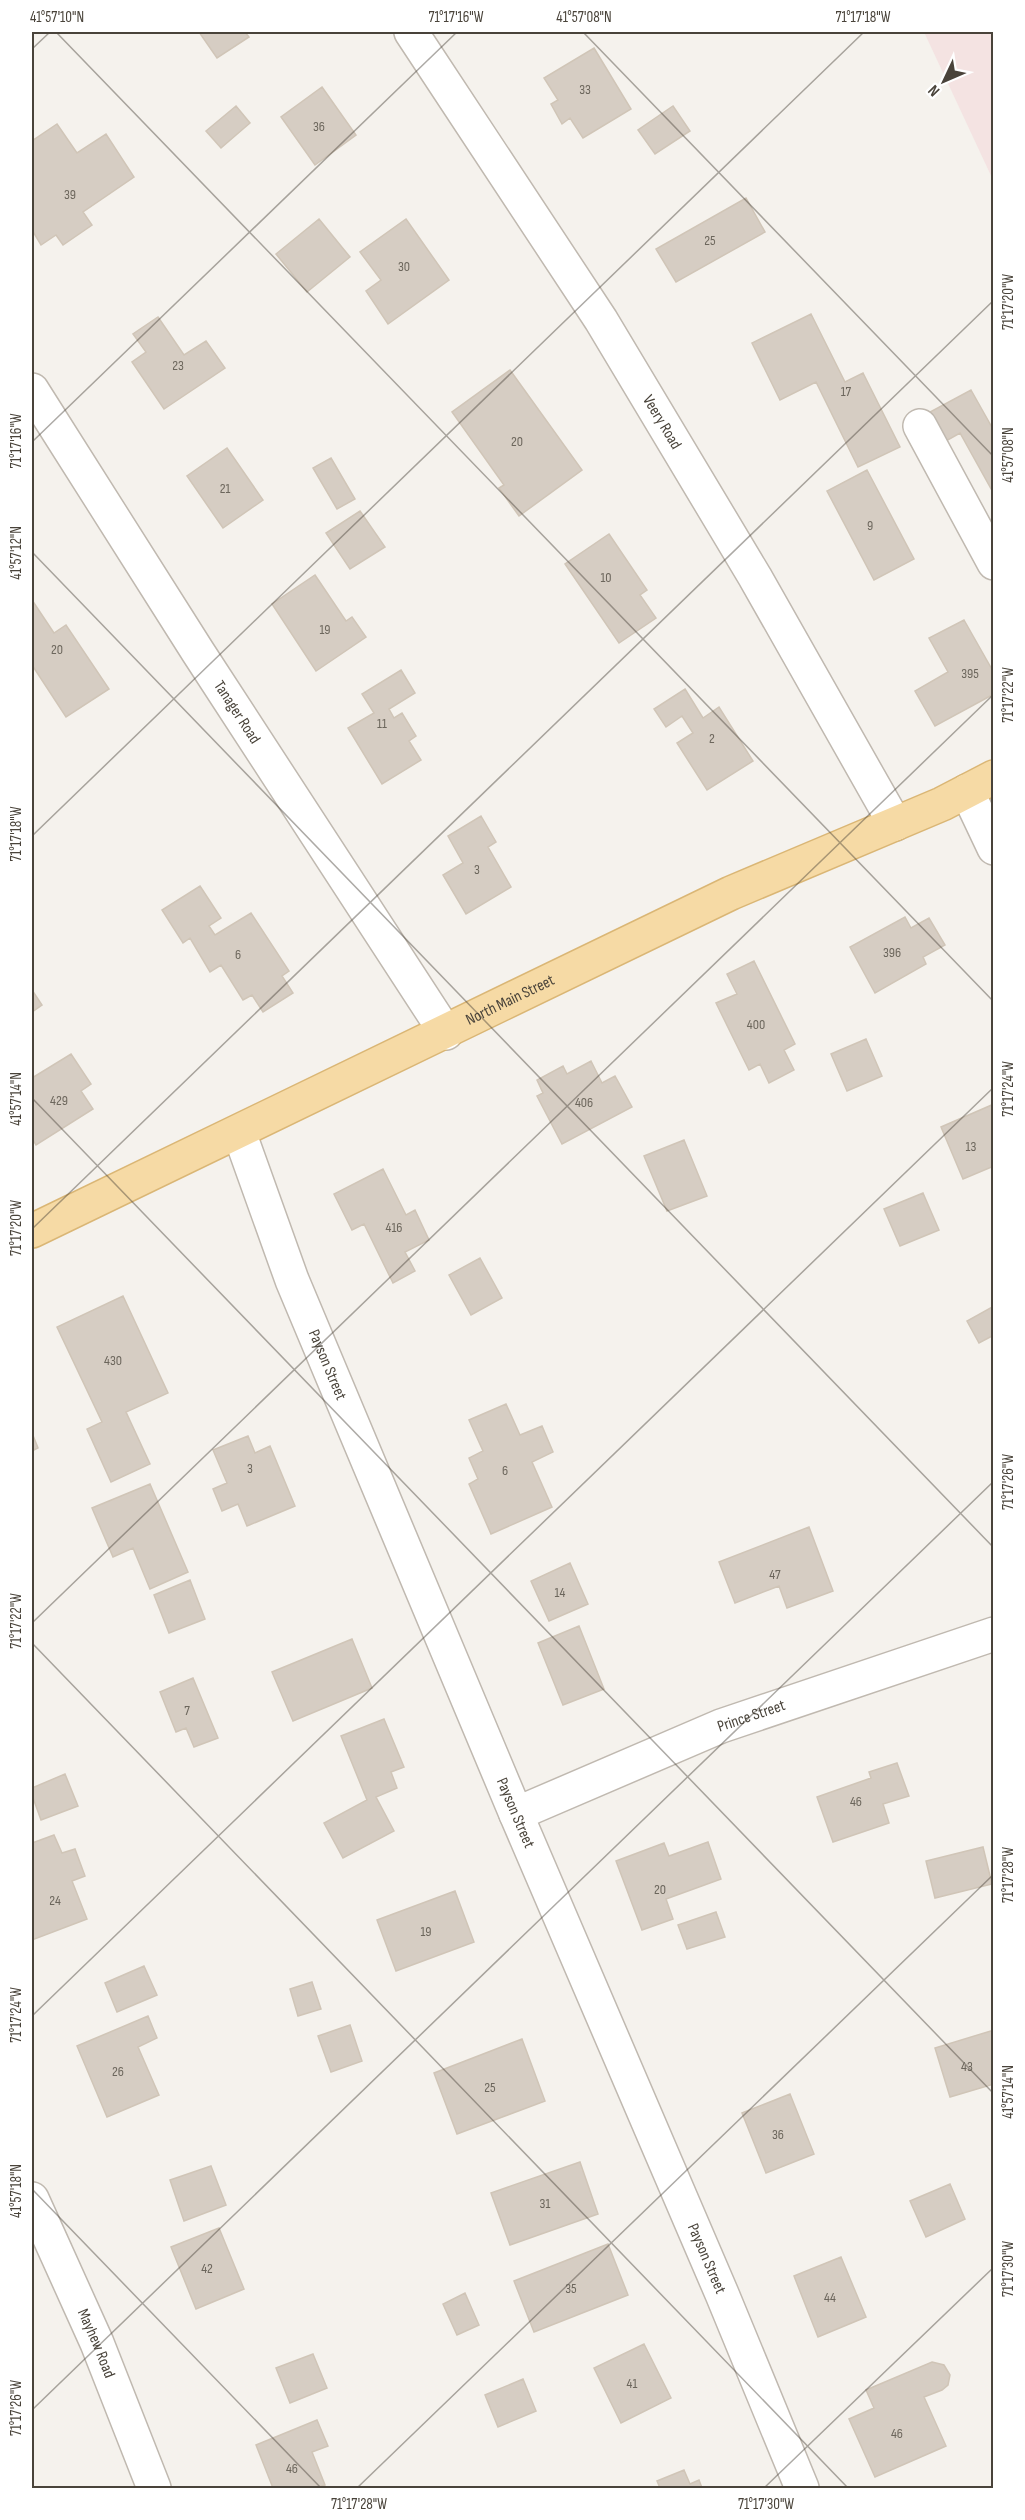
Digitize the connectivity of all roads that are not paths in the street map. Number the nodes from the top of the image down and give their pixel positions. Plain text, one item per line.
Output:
1 (411, 32) edge
2 (32, 390) edge
3 (920, 426) dead end
4 (993, 563) edge
5 (980, 784) edge
6 (895, 824) junction
7 (993, 848) edge
8 (446, 1033) junction
9 (239, 1132) junction
10 (32, 1231) edge
11 (993, 1634) edge
12 (516, 1814) junction
13 (32, 2199) edge
14 (154, 2488) edge
15 (801, 2488) edge

1 - 6 street, Veery Road
2 - 8 street, Tanager Road
3 - 4 street
5 - 6 main road, North Main Street
5 - 7 street
6 - 8 main road, North Main Street
8 - 9 main road, North Main Street
9 - 10 main road, North Main Street
9 - 12 street, Payson Street
11 - 12 street, Prince Street
12 - 15 street, Payson Street
13 - 14 street, Mayhew Road

